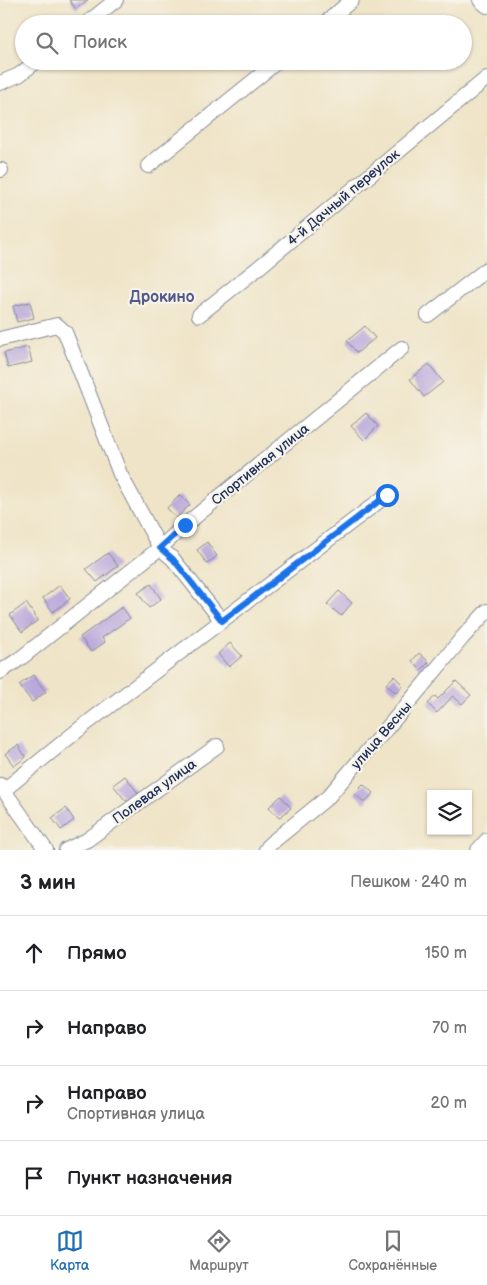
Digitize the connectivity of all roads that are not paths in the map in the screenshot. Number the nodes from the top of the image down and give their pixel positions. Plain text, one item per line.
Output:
1 (116, 0) edge
2 (352, 0) edge
3 (480, 0) edge
4 (487, 6) edge
5 (97, 15) edge
6 (334, 15) edge
7 (25, 70) edge
8 (267, 70) edge
9 (487, 78) edge
10 (0, 83) edge
11 (148, 166) dead end
12 (487, 269) edge
13 (199, 315) dead end
14 (428, 315) dead end
15 (0, 339) edge
16 (402, 348) dead end
17 (387, 495) dead end
18 (160, 548) junction
19 (487, 610) edge
20 (222, 621) junction
21 (0, 672) edge
22 (216, 746) dead end
23 (2, 787) edge
24 (487, 840) edge
25 (46, 850) edge
26 (66, 850) edge
27 (266, 850) edge
28 (478, 850) edge

1 - 5 street
2 - 6 street
3 - 4 street
7 - 10 street
8 - 11 street
9 - 13 street, 4-й Дачный переулок
12 - 14 street
15 - 18 street
16 - 18 street, Спортивная улица
17 - 20 street
18 - 20 street
18 - 21 street, Спортивная улица
19 - 27 street, улица Весны
20 - 23 street
22 - 26 street, Полевая улица
23 - 25 street
24 - 28 street

